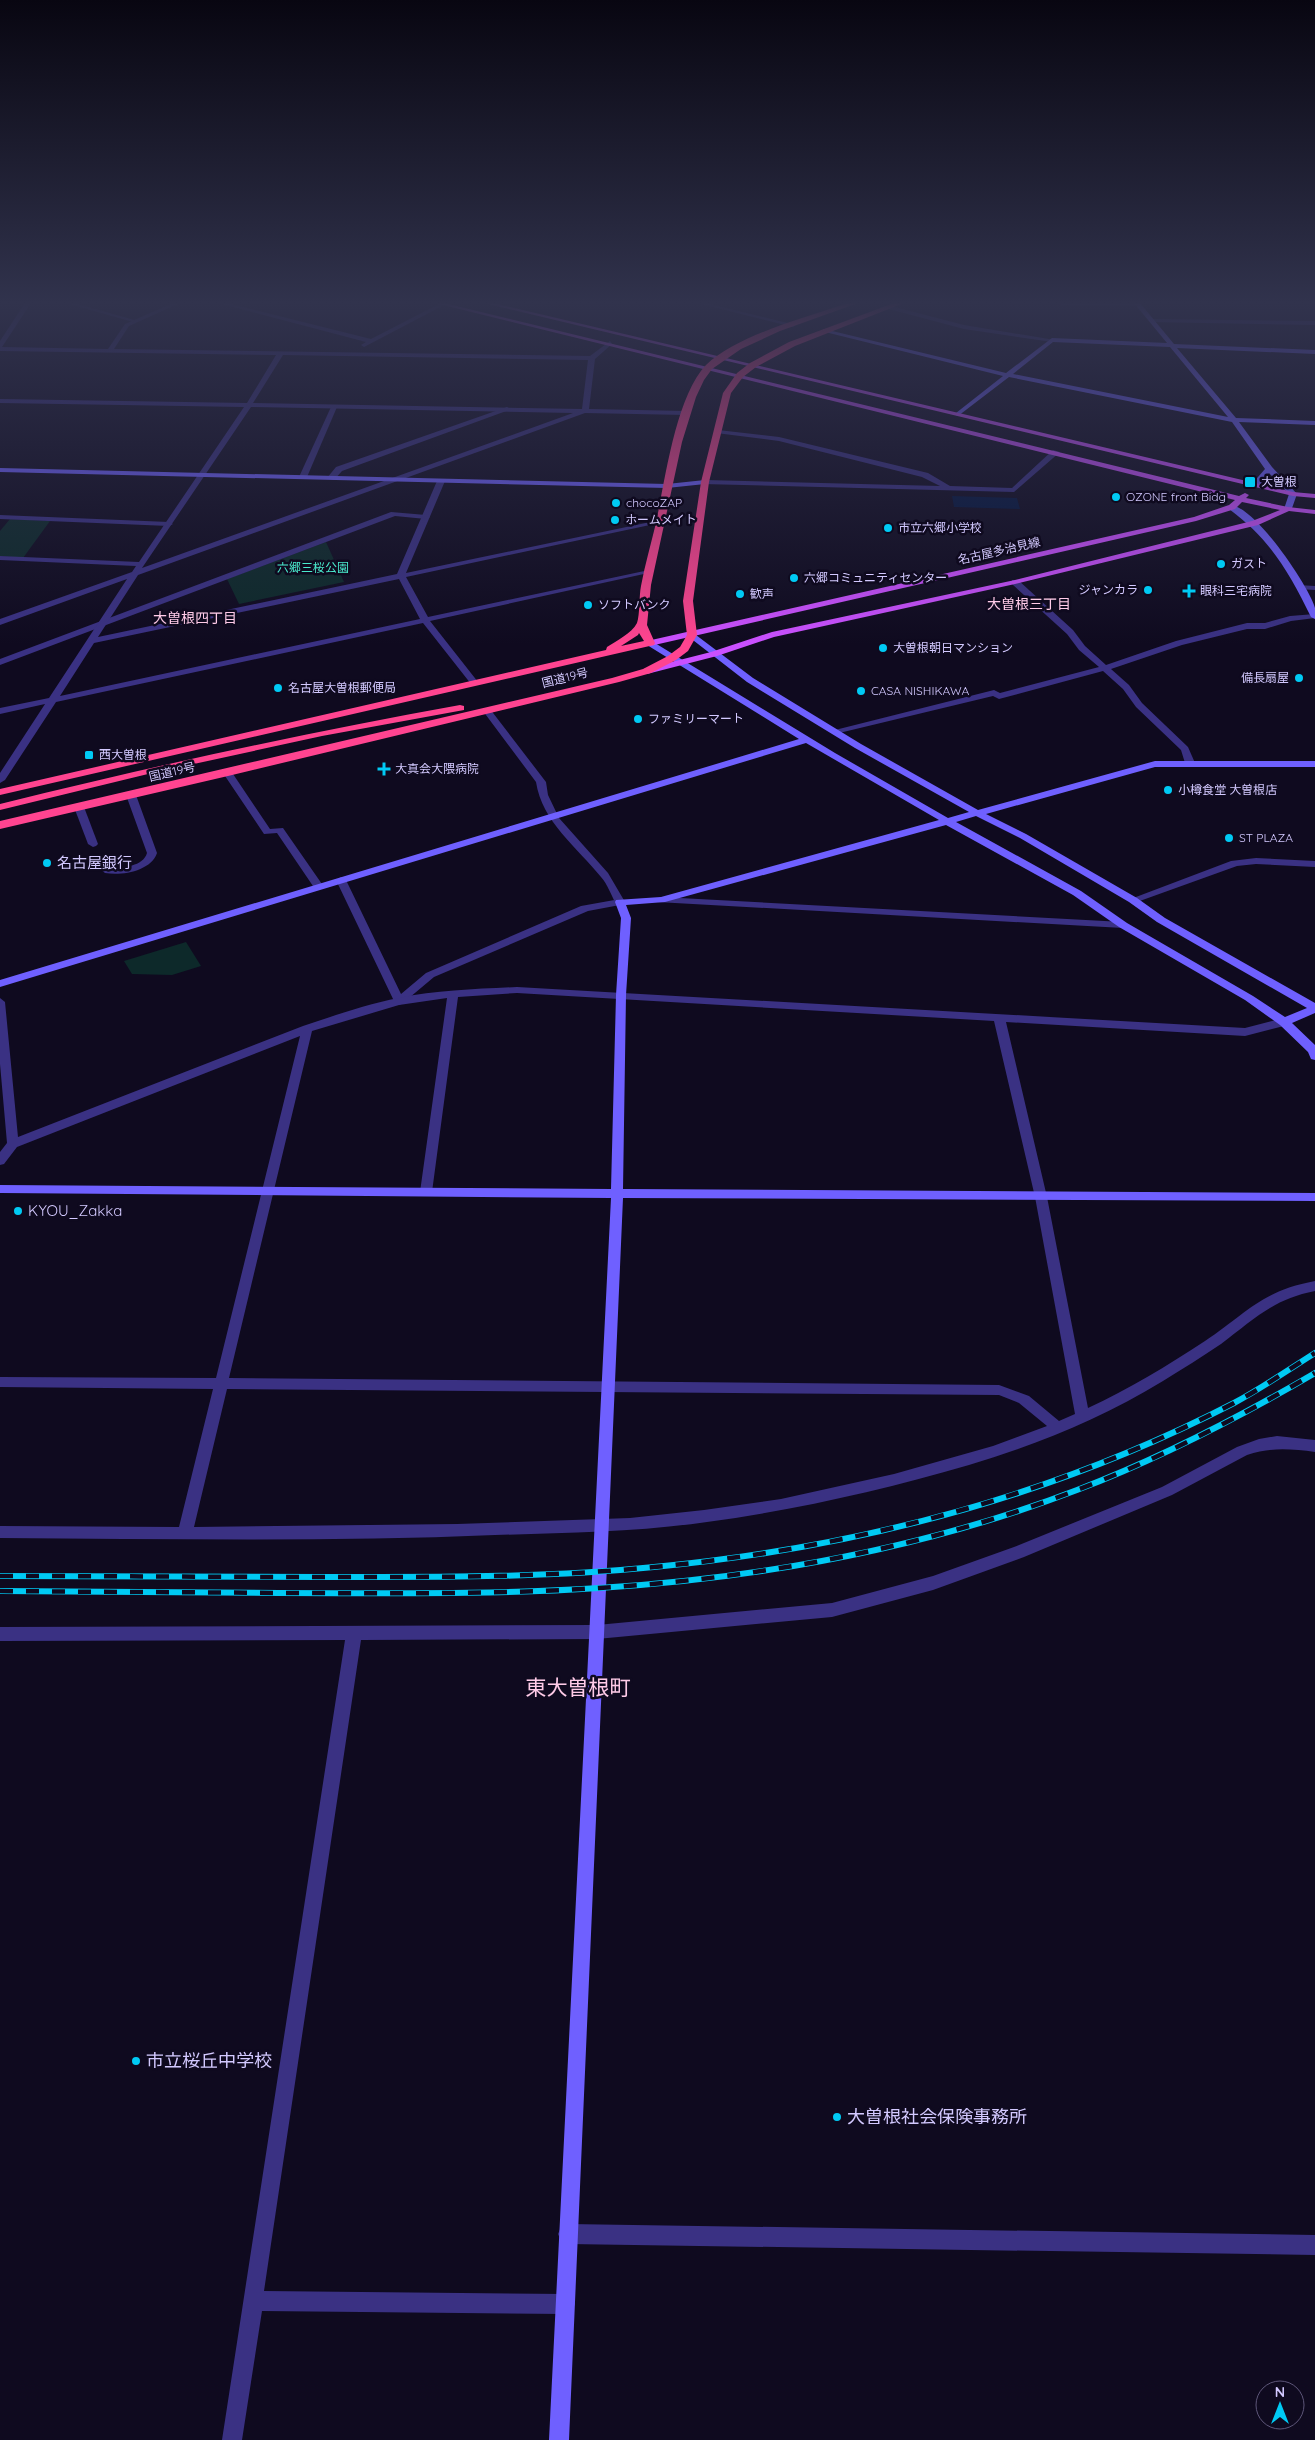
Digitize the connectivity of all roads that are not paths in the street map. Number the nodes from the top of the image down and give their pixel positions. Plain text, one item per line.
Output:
1 (241, 417) edge
2 (329, 417) edge
3 (487, 417) edge
4 (569, 417) edge
5 (685, 417) edge
6 (721, 417) edge
7 (912, 417) edge
8 (970, 417) edge
9 (1218, 417) edge
10 (1231, 417) edge
11 (1234, 420) junction
12 (1315, 423) edge
13 (718, 432) junction
14 (1056, 452) junction
15 (1270, 469) junction
16 (0, 470) edge
17 (201, 475) junction
18 (303, 477) junction
19 (331, 478) junction
20 (396, 479) junction
21 (441, 481) junction
22 (705, 482) junction
23 (1255, 485) junction
24 (667, 486) junction
25 (950, 488) junction
26 (1293, 494) junction
27 (1315, 496) edge
28 (1241, 499) junction
29 (1232, 507) junction
30 (1288, 509) junction
31 (1315, 512) edge
32 (426, 516) junction
33 (0, 517) edge
34 (660, 522) junction
35 (1255, 523) junction
36 (168, 524) junction
37 (0, 558) edge
38 (139, 568) junction
39 (649, 572) junction
40 (401, 575) junction
41 (1014, 582) junction
42 (1301, 587) junction
43 (1315, 588) edge
44 (1315, 616) edge
45 (425, 620) junction
46 (0, 622) edge
47 (105, 622) junction
48 (642, 623) junction
49 (692, 635) junction
50 (90, 641) junction
51 (650, 643) junction
52 (714, 654) junction
53 (594, 657) junction
54 (676, 660) junction
55 (0, 662) edge
56 (1104, 667) junction
57 (474, 682) junction
58 (546, 697) junction
59 (51, 701) junction
60 (0, 711) edge
61 (486, 711) junction
62 (838, 732) junction
63 (252, 734) junction
64 (808, 739) junction
65 (1190, 763) junction
66 (1315, 764) edge
67 (148, 771) junction
68 (228, 773) junction
69 (0, 780) edge
70 (0, 792) edge
71 (131, 795) junction
72 (0, 807) edge
73 (79, 807) junction
74 (975, 812) junction
75 (554, 815) junction
76 (945, 820) junction
77 (0, 825) edge
78 (93, 844) dead end
79 (1315, 864) edge
80 (101, 865) dead end
81 (341, 880) junction
82 (319, 886) junction
83 (661, 900) junction
84 (1133, 900) junction
85 (620, 902) junction
86 (1123, 925) junction
87 (0, 984) edge
88 (453, 994) junction
89 (621, 995) junction
90 (399, 1001) junction
91 (0, 1002) edge
92 (1315, 1009) edge
93 (999, 1017) junction
94 (1284, 1022) junction
95 (307, 1029) junction
96 (1315, 1056) edge
97 (13, 1144) junction
98 (0, 1161) edge
99 (0, 1189) edge
100 (266, 1190) junction
101 (426, 1192) junction
102 (617, 1194) junction
103 (1041, 1197) junction
104 (1315, 1197) edge
105 (1315, 1286) edge
106 (0, 1382) edge
107 (221, 1384) junction
108 (609, 1385) junction
109 (1083, 1418) junction
110 (1058, 1429) junction
111 (1315, 1446) edge
112 (601, 1524) junction
113 (0, 1532) edge
114 (185, 1533) junction
115 (597, 1632) junction
116 (0, 1634) edge
117 (354, 1634) junction
118 (568, 2234) junction
119 (1315, 2245) edge
120 (252, 2301) junction
121 (565, 2304) junction
122 (232, 2440) edge
123 (559, 2440) edge

1 - 17 street
2 - 18 street
3 - 19 street
4 - 20 street
5 - 24 highway
6 - 13 highway
7 - 14 main road
8 - 23 main road
9 - 11 street
10 - 11 street
11 - 12 street
11 - 15 street
13 - 22 highway
13 - 25 street
14 - 25 street
14 - 28 main road
15 - 23 street
15 - 26 street
16 - 17 street
17 - 18 street
17 - 36 street
18 - 19 street
19 - 20 street
20 - 21 street
20 - 38 street
21 - 24 street
21 - 32 street
22 - 24 street
22 - 25 street
22 - 49 highway
23 - 26 main road
23 - 28 main road, 名古屋多治見線
24 - 34 highway
26 - 27 main road
26 - 30 street
28 - 29 main road, 名古屋多治見線
28 - 30 main road
29 - 35 street
29 - 49 main road, 名古屋多治見線
30 - 31 main road
30 - 35 main road
32 - 40 street
32 - 47 street
33 - 36 street
34 - 39 highway
34 - 40 street
35 - 41 main road
35 - 42 street
36 - 38 street
37 - 38 street
38 - 46 street
38 - 47 street
39 - 45 street
39 - 48 highway
40 - 45 street
40 - 50 street
41 - 52 main road
41 - 56 street
42 - 43 street
42 - 44 street
44 - 56 street
45 - 57 street
45 - 59 street
47 - 50 street
47 - 55 street
48 - 51 highway
48 - 53 highway
49 - 51 main road, 名古屋多治見線
49 - 52 street
49 - 54 highway, 国道19号
50 - 59 street
51 - 53 highway, 国道19号
51 - 54 street
52 - 54 main road
52 - 62 street
53 - 57 highway, 国道19号
54 - 58 highway, 国道19号
54 - 64 street
56 - 62 street
56 - 65 street
57 - 63 highway, 国道19号
58 - 61 highway, 国道19号
58 - 67 highway
59 - 60 street
59 - 69 street
61 - 68 highway, 国道19号
61 - 75 street
62 - 74 street
63 - 67 highway
63 - 70 highway, 国道19号
64 - 75 street
64 - 76 street
65 - 66 street
65 - 74 street
67 - 72 highway
68 - 71 highway, 国道19号
68 - 82 street
71 - 73 highway, 国道19号
71 - 80 street
73 - 77 highway, 国道19号
73 - 78 street
74 - 76 street
74 - 84 street
75 - 81 street
75 - 85 street
76 - 83 street
76 - 86 street
79 - 84 street
81 - 82 street
81 - 90 street
82 - 87 street
83 - 85 street
83 - 86 street
84 - 92 street
85 - 89 street
85 - 90 street
86 - 94 street
88 - 89 street
88 - 90 street
88 - 101 street
89 - 93 street
89 - 102 street
90 - 95 street
91 - 97 street
92 - 94 street
93 - 94 street
93 - 103 street
94 - 96 street
95 - 97 street
95 - 100 street
97 - 98 street
99 - 100 street
100 - 101 street
100 - 107 street
101 - 102 street
102 - 103 street
102 - 108 street
103 - 104 street
103 - 109 street
105 - 109 street
106 - 107 street
107 - 108 street
107 - 114 street
108 - 110 street
108 - 112 street
109 - 110 street
110 - 112 street
111 - 115 street
112 - 114 street
112 - 115 street
113 - 114 street
115 - 117 street
115 - 118 street
116 - 117 street
117 - 120 street
118 - 119 street
118 - 121 street
120 - 121 street
120 - 122 street
121 - 123 street

